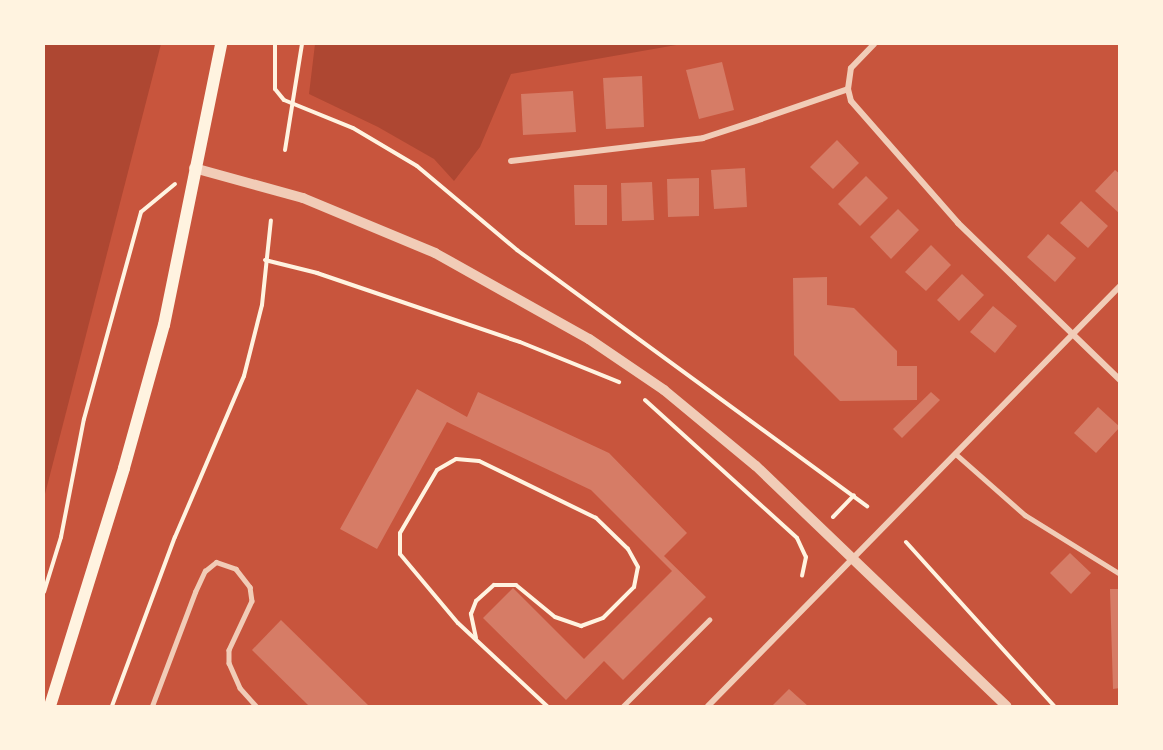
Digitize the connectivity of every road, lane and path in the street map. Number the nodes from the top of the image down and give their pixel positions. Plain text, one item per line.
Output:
1 (221, 44) edge
2 (275, 44) edge
3 (302, 44) edge
4 (874, 44) edge
5 (848, 89) junction
6 (295, 102) junction
7 (285, 150) dead end
8 (511, 161) dead end
9 (194, 168) junction
10 (271, 220) dead end
11 (265, 260) junction
12 (1119, 286) edge
13 (1073, 334) junction
14 (1119, 380) edge
15 (625, 386) dead end
16 (642, 397) dead end
17 (957, 455) junction
18 (867, 506) dead end
19 (906, 542) dead end
20 (856, 559) junction
21 (1119, 574) edge
22 (802, 576) dead end
23 (44, 592) edge
24 (709, 620) dead end
25 (476, 638) junction
26 (50, 706) edge
27 (112, 706) edge
28 (152, 706) edge
29 (256, 706) edge
30 (547, 706) edge
31 (623, 706) edge
32 (708, 706) edge
33 (1006, 706) edge
34 (1054, 706) edge

1 - 9 main road
2 - 6 path
3 - 6 path
4 - 5 street
5 - 8 street
5 - 13 street
6 - 7 path
6 - 18 path
9 - 20 street
9 - 23 path
9 - 26 main road
10 - 11 path
11 - 15 path
11 - 27 path
12 - 13 street
13 - 14 street
13 - 17 street
16 - 22 path
17 - 20 street
17 - 21 lane
19 - 34 path
20 - 32 street
20 - 33 street
24 - 31 lane
25 - 25 path
25 - 30 path
28 - 29 lane

